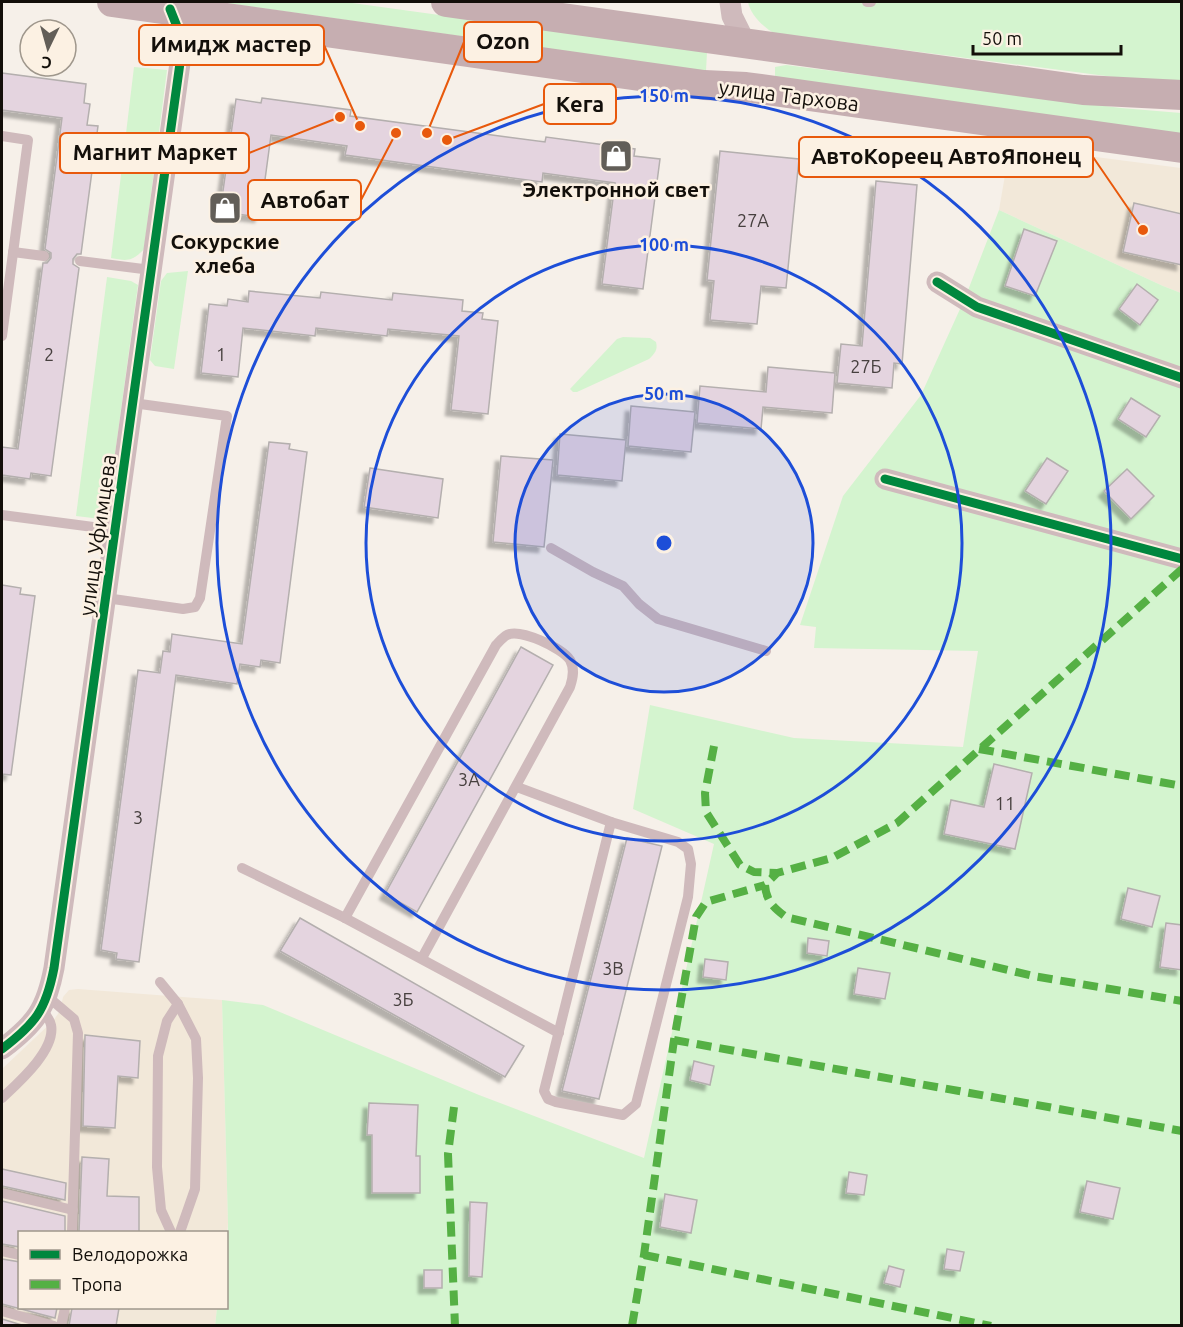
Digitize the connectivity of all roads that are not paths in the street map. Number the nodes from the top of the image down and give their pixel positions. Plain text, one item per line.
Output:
1 (112, 2) edge
2 (446, 2) edge
3 (730, 2) edge
4 (170, 5) edge
5 (746, 44) junction
6 (746, 87) junction
7 (1182, 95) edge
8 (2, 136) edge
9 (1182, 148) edge
10 (13, 252) junction
11 (44, 256) dead end
12 (80, 261) dead end
13 (151, 270) junction
14 (937, 282) dead end
15 (2, 336) edge
16 (1182, 378) edge
17 (133, 403) junction
18 (885, 479) dead end
19 (2, 515) edge
20 (116, 530) junction
21 (551, 548) dead end
22 (1182, 559) edge
23 (106, 598) junction
24 (765, 651) dead end
25 (517, 787) junction
26 (611, 822) junction
27 (242, 868) dead end
28 (345, 918) junction
29 (422, 958) junction
30 (160, 982) dead end
31 (44, 1002) junction
32 (178, 1004) junction
33 (559, 1033) junction
34 (2, 1049) edge
35 (2, 1098) edge
36 (2, 1193) edge
37 (73, 1210) junction
38 (72, 1231) edge
39 (170, 1231) edge
40 (181, 1231) edge
41 (2, 1251) edge
42 (18, 1255) edge
43 (64, 1309) edge
44 (2, 1311) edge
45 (54, 1326) edge
46 (61, 1326) edge

1 - 4 main road, улица Тархова
2 - 5 main road, улица Тархова
3 - 5 street
4 - 6 main road, улица Тархова
4 - 13 street, улица Уфимцева
5 - 6 main road
5 - 7 main road, улица Тархова
6 - 9 main road, улица Тархова
8 - 10 lane
10 - 11 lane
10 - 15 lane
12 - 13 lane
13 - 17 street, улица Уфимцева
14 - 16 street
17 - 20 street, улица Уфимцева
17 - 23 lane
18 - 22 street
19 - 20 lane
20 - 23 street, улица Уфимцева
21 - 24 lane
23 - 31 street, улица Уфимцева
25 - 26 lane
25 - 28 lane
25 - 29 lane
26 - 33 lane
26 - 33 lane
27 - 28 lane
28 - 29 lane
29 - 33 lane
30 - 32 lane
31 - 34 street, улица Уфимцева
31 - 35 lane
31 - 37 lane
32 - 39 lane
32 - 40 lane
36 - 37 lane
37 - 38 lane
41 - 42 lane
43 - 46 lane
44 - 45 lane

